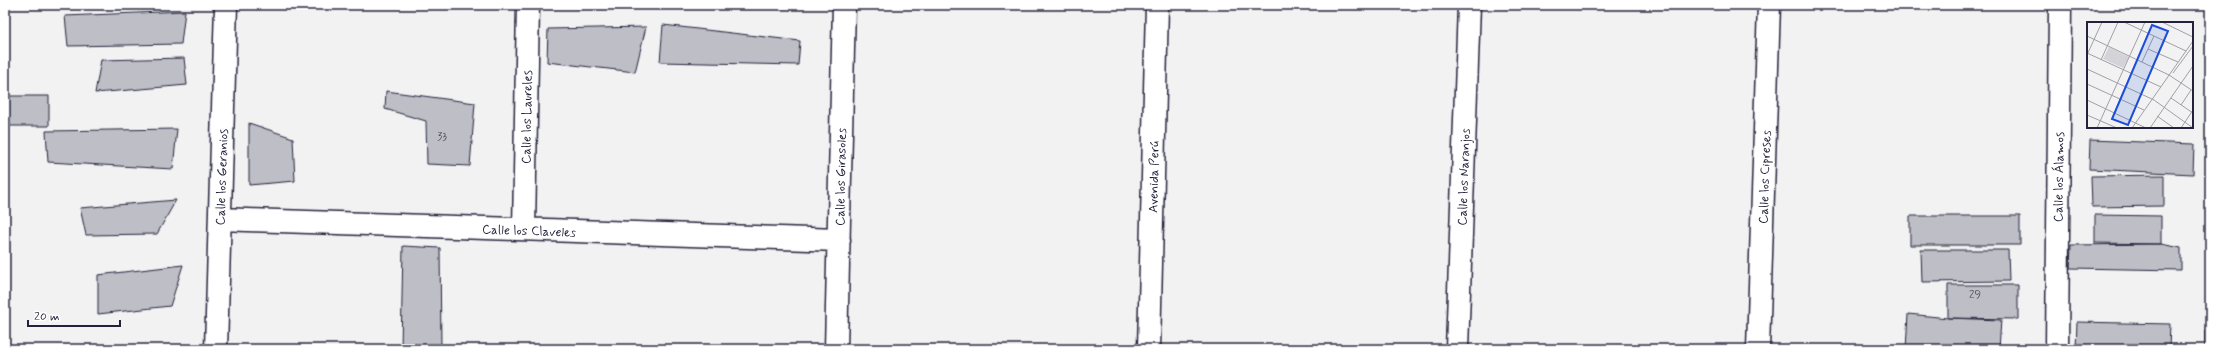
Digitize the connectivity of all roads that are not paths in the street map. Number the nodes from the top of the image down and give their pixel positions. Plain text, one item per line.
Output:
1 (226, 5) edge
2 (528, 5) edge
3 (844, 5) edge
4 (1157, 5) edge
5 (1469, 5) edge
6 (1769, 5) edge
7 (2060, 5) edge
8 (220, 219) junction
9 (524, 229) junction
10 (839, 240) junction
11 (216, 349) edge
12 (836, 349) edge
13 (1148, 349) edge
14 (1457, 349) edge
15 (1758, 349) edge
16 (2057, 349) edge

1 - 8 street, Calle los Geranios
2 - 9 street, Calle los Laureles
3 - 10 street, Calle los Girasoles
4 - 13 street, Avenida Perú
5 - 14 street, Calle los Naranjos
6 - 15 street, Calle los Cipreses
7 - 16 street, Calle los Álamos
8 - 9 street, Calle los Claveles
8 - 11 street, Calle los Geranios
9 - 10 street, Calle los Claveles
10 - 12 street, Calle los Girasoles

